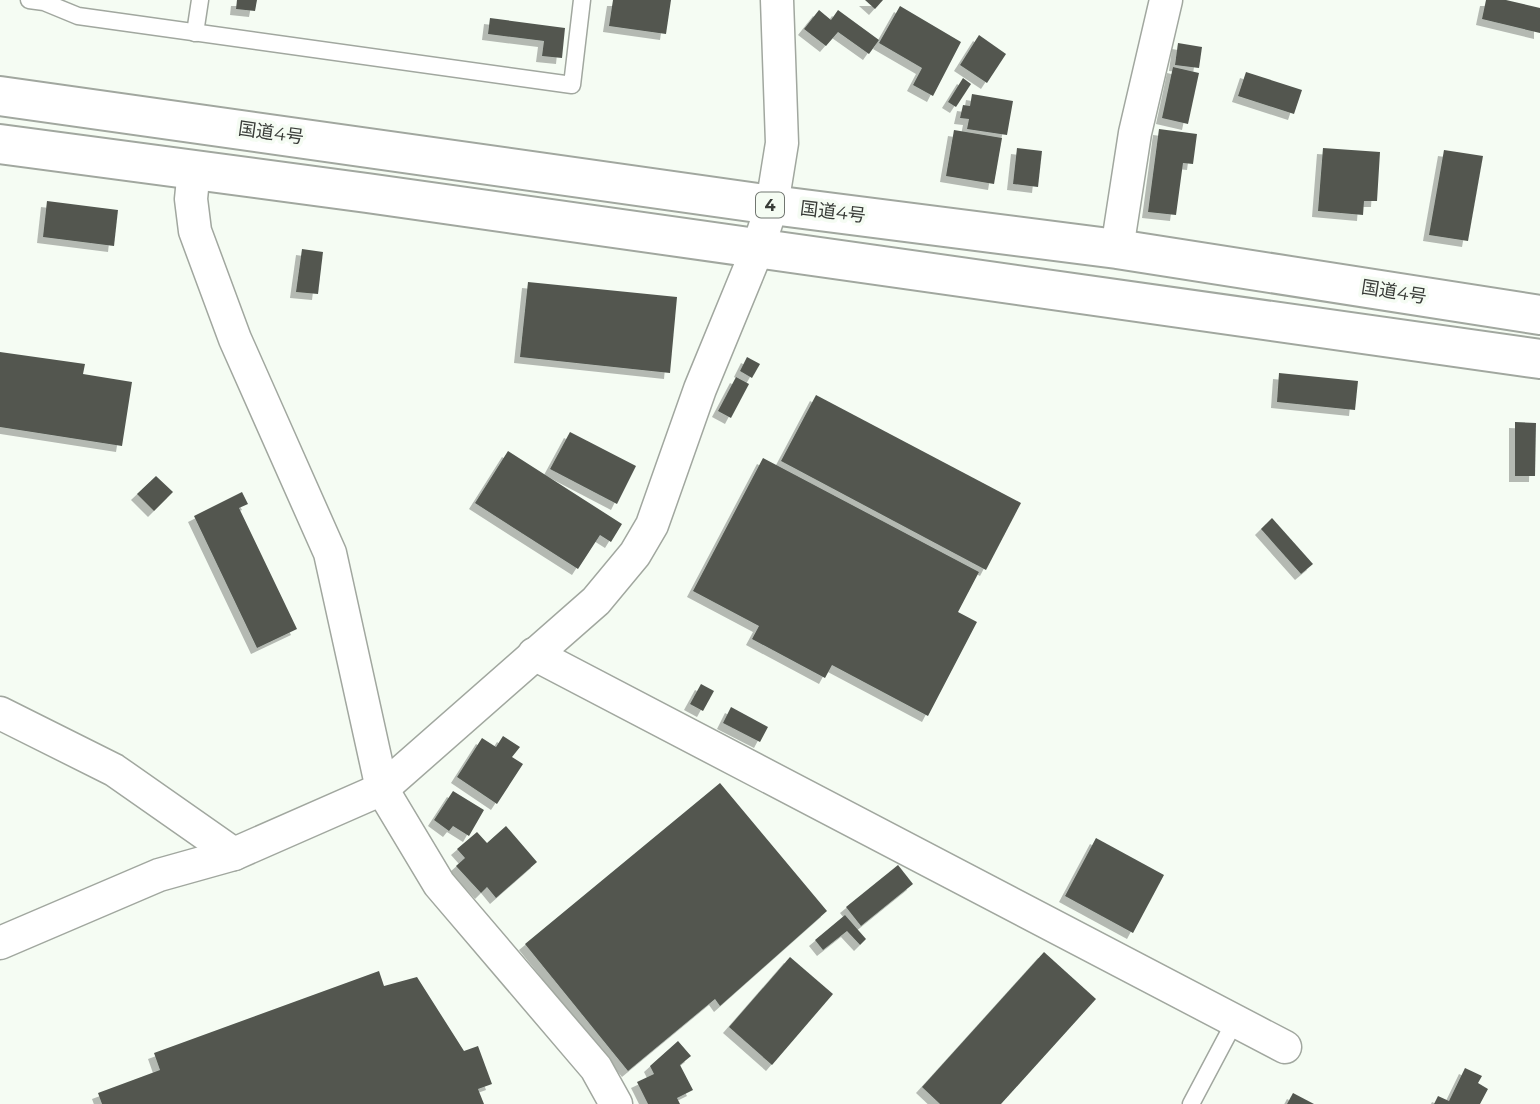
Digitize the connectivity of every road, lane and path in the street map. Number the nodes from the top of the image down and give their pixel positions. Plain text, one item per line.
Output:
1 (200, 0) edge
2 (582, 0) edge
3 (777, 0) edge
4 (1166, 0) edge
5 (39, 1) edge
6 (195, 33) junction
7 (0, 96) edge
8 (0, 144) edge
9 (194, 169) junction
10 (772, 205) junction
11 (758, 248) junction
12 (1117, 249) junction
13 (1540, 315) edge
14 (1540, 359) edge
15 (534, 654) junction
16 (0, 713) edge
17 (382, 789) junction
18 (234, 854) junction
19 (0, 943) edge
20 (1235, 1021) junction
21 (1285, 1047) dead end
22 (616, 1104) edge
23 (1191, 1104) edge

1 - 6 lane
2 - 6 lane
3 - 10 street
4 - 12 street
5 - 6 lane
7 - 10 highway, 国道4号 / 4
8 - 9 highway
9 - 11 highway
9 - 17 street
10 - 11 street
10 - 12 highway, 国道4号 / 4
11 - 14 highway
11 - 15 street
12 - 13 highway, 国道4号 / 4
15 - 17 street
15 - 20 street
16 - 18 street
17 - 18 street
17 - 22 street
18 - 19 street
20 - 21 street
20 - 23 lane

